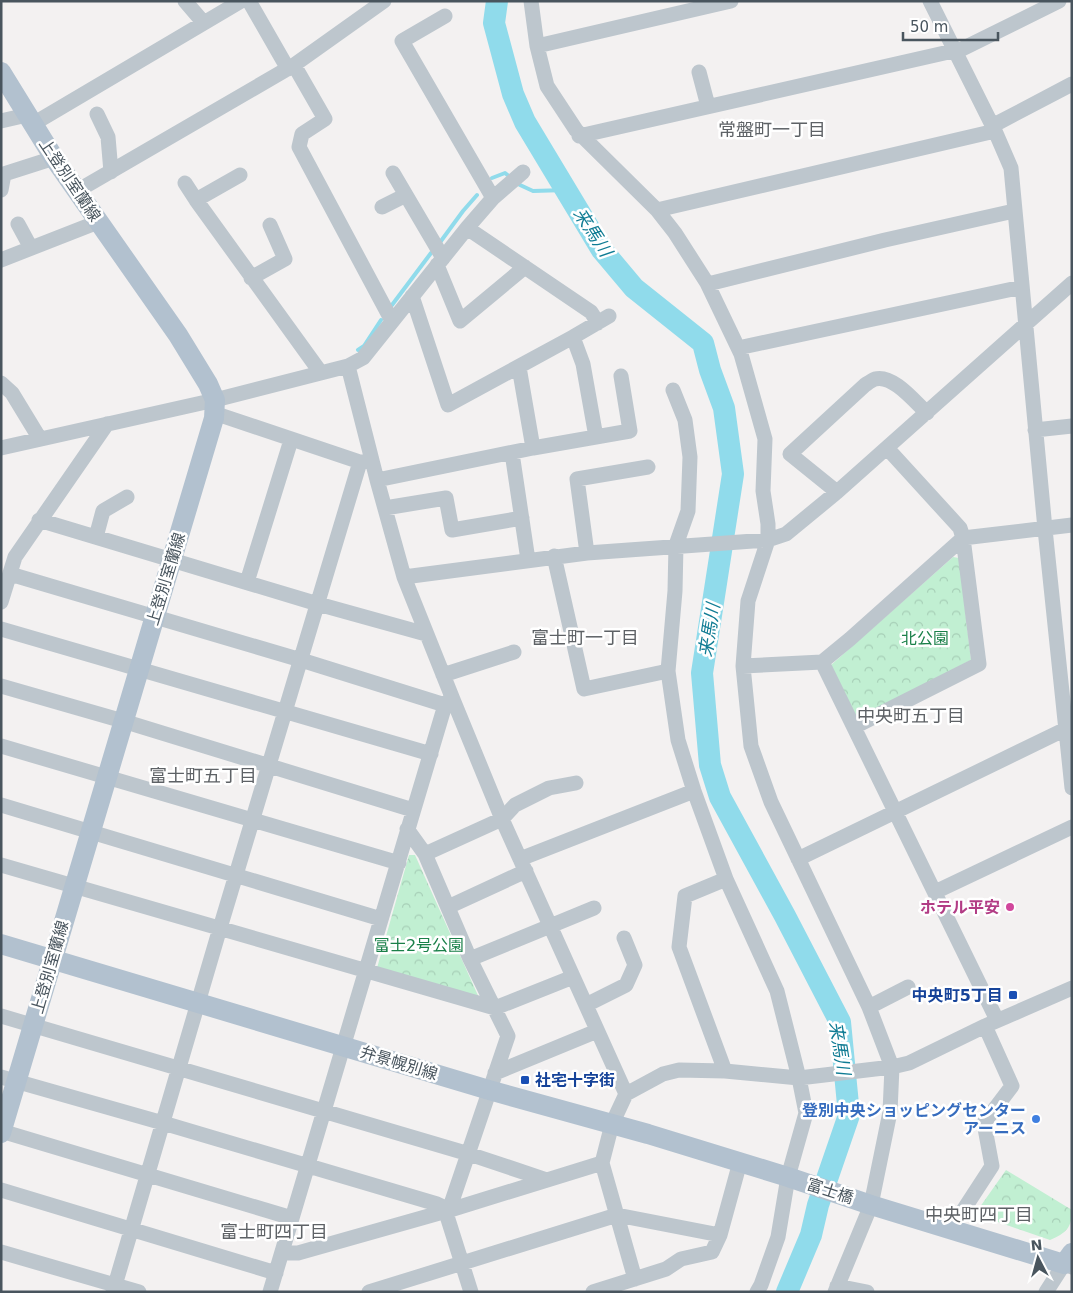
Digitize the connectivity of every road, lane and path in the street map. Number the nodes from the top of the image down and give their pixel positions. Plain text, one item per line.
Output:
1 (185, 1) edge
2 (241, 1) edge
3 (249, 1) edge
4 (384, 1) edge
5 (532, 1) edge
6 (731, 1) edge
7 (930, 1) edge
8 (1059, 1) edge
9 (677, 7) edge
10 (445, 16) dead end
11 (203, 22) junction
12 (538, 46) junction
13 (954, 50) junction
14 (291, 67) junction
15 (1, 72) edge
16 (699, 72) dead end
17 (1072, 84) edge
18 (708, 106) junction
19 (97, 114) dead end
20 (30, 120) junction
21 (1, 122) edge
22 (994, 128) junction
23 (581, 136) junction
24 (54, 158) junction
25 (111, 172) junction
26 (523, 172) dead end
27 (393, 173) dead end
28 (240, 175) dead end
29 (184, 183) dead end
30 (1, 190) edge
31 (77, 191) junction
32 (406, 195) junction
33 (493, 198) junction
34 (196, 200) junction
35 (382, 207) dead end
36 (657, 210) junction
37 (1014, 211) junction
38 (98, 222) junction
39 (18, 224) dead end
40 (270, 225) dead end
41 (467, 228) junction
42 (31, 248) junction
43 (1, 260) edge
44 (440, 261) junction
45 (525, 267) junction
46 (251, 278) junction
47 (1072, 283) edge
48 (708, 284) junction
49 (1022, 287) junction
50 (412, 296) junction
51 (392, 321) junction
52 (1025, 325) junction
53 (573, 337) junction
54 (738, 348) junction
55 (348, 366) junction
56 (519, 367) junction
57 (321, 373) junction
58 (621, 376) dead end
59 (1, 383) edge
60 (673, 390) dead end
61 (214, 406) junction
62 (927, 413) junction
63 (106, 424) junction
64 (1072, 426) edge
65 (1035, 430) junction
66 (596, 437) junction
67 (40, 439) junction
68 (290, 440) junction
69 (1, 448) edge
70 (533, 448) junction
71 (887, 448) junction
72 (512, 453) junction
73 (366, 461) junction
74 (648, 467) dead end
75 (377, 480) junction
76 (837, 492) junction
77 (127, 497) dead end
78 (385, 508) junction
79 (522, 518) junction
80 (39, 520) junction
81 (1072, 525) edge
82 (1045, 529) junction
83 (96, 537) junction
84 (963, 538) junction
85 (768, 540) junction
86 (682, 545) junction
87 (587, 553) junction
88 (554, 556) junction
89 (172, 560) junction
90 (528, 560) junction
91 (10, 574) junction
92 (404, 577) junction
93 (247, 582) junction
94 (1, 602) edge
95 (318, 604) junction
96 (154, 618) junction
97 (1, 629) edge
98 (426, 634) junction
99 (514, 652) dead end
100 (300, 660) junction
101 (822, 662) junction
102 (743, 666) junction
103 (139, 669) junction
104 (668, 671) junction
105 (443, 675) junction
106 (1, 686) edge
107 (449, 701) junction
108 (285, 711) junction
109 (124, 721) junction
110 (1069, 727) edge
111 (854, 728) junction
112 (1, 746) edge
113 (431, 754) junction
114 (269, 766) junction
115 (107, 778) junction
116 (576, 783) dead end
117 (1072, 788) edge
118 (694, 791) junction
119 (1, 806) edge
120 (413, 810) junction
121 (895, 811) junction
122 (502, 819) junction
123 (252, 820) junction
124 (1072, 827) edge
125 (407, 829) junction
126 (90, 832) junction
127 (425, 854) junction
128 (798, 859) junction
129 (399, 863) junction
130 (1, 865) edge
131 (523, 865) junction
132 (236, 874) junction
133 (726, 879) junction
134 (74, 885) junction
135 (935, 892) junction
136 (448, 907) junction
137 (594, 908) dead end
138 (381, 919) junction
139 (550, 926) junction
140 (220, 928) junction
141 (624, 938) dead end
142 (1, 944) edge
143 (53, 958) junction
144 (470, 959) junction
145 (366, 970) junction
146 (573, 977) junction
147 (908, 987) dead end
148 (1072, 988) edge
149 (198, 1002) junction
150 (586, 1005) junction
151 (495, 1008) junction
152 (869, 1008) junction
153 (1, 1016) edge
154 (991, 1023) junction
155 (33, 1025) junction
156 (597, 1030) junction
157 (344, 1046) junction
158 (179, 1068) junction
159 (885, 1068) junction
160 (725, 1071) junction
161 (806, 1077) junction
162 (9, 1080) edge
163 (492, 1082) junction
164 (626, 1094) junction
165 (324, 1111) junction
166 (163, 1123) junction
167 (612, 1124) junction
168 (1, 1132) edge
169 (469, 1154) junction
170 (740, 1162) junction
171 (602, 1163) junction
172 (308, 1166) junction
173 (148, 1175) junction
174 (793, 1179) junction
175 (547, 1180) junction
176 (1, 1190) edge
177 (867, 1203) junction
178 (450, 1210) junction
179 (618, 1215) junction
180 (292, 1218) junction
181 (951, 1229) junction
182 (131, 1230) junction
183 (720, 1235) junction
184 (1, 1252) edge
185 (282, 1253) junction
186 (1069, 1262) edge
187 (462, 1263) junction
188 (276, 1273) junction
189 (635, 1278) junction
190 (114, 1288) edge
191 (836, 1289) edge
192 (139, 1292) edge
193 (270, 1292) edge
194 (369, 1292) edge
195 (471, 1292) edge
196 (593, 1292) edge
197 (757, 1292) edge
198 (867, 1292) edge
199 (1046, 1292) edge

1 - 11 street
2 - 11 street
3 - 14 street
4 - 14 street
5 - 12 street
6 - 9 street
7 - 13 street
8 - 13 street
9 - 12 street
10 - 33 street
11 - 20 street
12 - 23 street
13 - 18 street
13 - 22 street
14 - 25 street
14 - 51 street
15 - 20 main road, 上登別室蘭線
16 - 18 street
17 - 22 street
18 - 23 street
19 - 25 street
20 - 21 street
20 - 24 main road, 上登別室蘭線
22 - 36 street
22 - 37 street
23 - 36 street
24 - 30 street
24 - 31 main road, 上登別室蘭線
25 - 31 street
26 - 33 street
27 - 32 street
28 - 34 street
29 - 34 street
31 - 38 main road, 上登別室蘭線
32 - 35 street
32 - 44 street
33 - 41 street
34 - 46 street
36 - 48 street
37 - 48 street
37 - 49 street
38 - 42 street
38 - 61 main road, 上登別室蘭線
39 - 42 street
40 - 46 street
41 - 44 street
41 - 45 street
42 - 43 street
44 - 45 street
44 - 50 street
45 - 53 street
46 - 57 street
47 - 52 street
48 - 54 street
49 - 52 street
49 - 54 street
50 - 51 street
50 - 56 street
51 - 55 street
52 - 62 street
52 - 65 street
53 - 56 street
53 - 66 street
54 - 85 street
55 - 57 street
55 - 73 street
56 - 70 street
57 - 61 street
58 - 66 street
59 - 67 street
60 - 86 street
61 - 63 street
61 - 68 street
61 - 89 main road, 上登別室蘭線
62 - 71 street
62 - 76 street
63 - 67 street
63 - 80 street
64 - 65 street
65 - 82 street
66 - 70 street
67 - 69 street
68 - 73 street
68 - 93 street
70 - 72 street
71 - 76 street
71 - 84 street
72 - 75 street
72 - 79 street
73 - 75 street
73 - 95 street
74 - 87 street
75 - 78 street
76 - 85 street
77 - 83 street
78 - 79 street
78 - 92 street
79 - 90 street
80 - 83 street
80 - 91 street
81 - 82 street
82 - 84 street
82 - 110 street
83 - 89 street
84 - 101 street
84 - 111 street
85 - 86 street
85 - 102 street
86 - 87 street
86 - 104 street
87 - 88 street
88 - 90 street
88 - 104 street
89 - 93 street
89 - 96 main road, 上登別室蘭線
90 - 92 street
91 - 94 street
91 - 96 street
92 - 98 street
93 - 95 street
95 - 98 street
95 - 100 street
96 - 100 street
96 - 103 main road, 上登別室蘭線
97 - 103 street
98 - 105 street
99 - 105 street
100 - 107 street
100 - 108 street
101 - 102 street
101 - 111 street
102 - 128 street
103 - 108 street
103 - 109 main road, 上登別室蘭線
104 - 118 street
105 - 107 street
106 - 109 street
107 - 113 street
107 - 122 street
108 - 113 street
108 - 114 street
109 - 114 street
109 - 115 main road, 上登別室蘭線
110 - 117 street
110 - 121 street
111 - 121 street
112 - 115 street
113 - 120 street
114 - 120 street
114 - 123 street
115 - 123 street
115 - 126 main road, 上登別室蘭線
116 - 122 street
118 - 131 street
118 - 133 street
119 - 126 street
120 - 125 street
121 - 128 street
121 - 135 street
122 - 127 street
122 - 131 street
123 - 129 street
123 - 132 street
124 - 135 street
125 - 127 street
125 - 129 street
126 - 132 street
126 - 134 main road, 上登別室蘭線
127 - 136 street
128 - 152 street
129 - 138 street
130 - 134 street
131 - 136 street
131 - 139 street
132 - 138 street
132 - 140 street
133 - 160 street
133 - 161 street
134 - 140 street
134 - 143 main road, 上登別室蘭線
135 - 154 street
136 - 144 street
137 - 139 street
138 - 145 street
139 - 144 street
139 - 146 street
140 - 145 street
140 - 149 street
141 - 150 street
142 - 143 main road, 弁景幌別線
143 - 149 main road, 弁景幌別線
143 - 155 main road, 上登別室蘭線
144 - 151 street
145 - 151 street
145 - 157 street
146 - 150 street
146 - 151 street
147 - 152 street
148 - 154 street
149 - 157 main road, 弁景幌別線
149 - 158 street
150 - 156 street
151 - 163 street
152 - 159 street
153 - 155 street
154 - 159 street
154 - 181 street
155 - 158 street
155 - 162 main road, 上登別室蘭線
156 - 163 street
156 - 164 street
157 - 163 main road, 弁景幌別線
157 - 165 street
158 - 165 street
158 - 166 street
159 - 161 street
159 - 177 street
160 - 161 street
160 - 164 street
161 - 174 street
162 - 166 street
162 - 168 main road, 上登別室蘭線
163 - 167 main road, 弁景幌別線
163 - 169 street
164 - 167 street
165 - 169 street
165 - 172 street
166 - 172 street
166 - 173 street
167 - 170 main road, 弁景幌別線
167 - 171 street
168 - 173 street
169 - 175 street
169 - 178 street
170 - 174 main road, 弁景幌別線
170 - 183 street
171 - 175 street
171 - 179 street
172 - 178 street
172 - 180 street
173 - 180 street
173 - 182 street
174 - 177 main road, 富士橋
174 - 197 street
175 - 178 street
176 - 182 street
177 - 181 main road
177 - 191 street
178 - 185 street
178 - 187 street
179 - 183 street
179 - 187 street
179 - 189 street
180 - 185 street
181 - 186 main road
182 - 188 street
182 - 190 street
183 - 189 street
184 - 190 street
185 - 188 street
186 - 199 street
187 - 194 street
187 - 195 street
188 - 193 street
189 - 196 street
190 - 192 street
191 - 198 street

